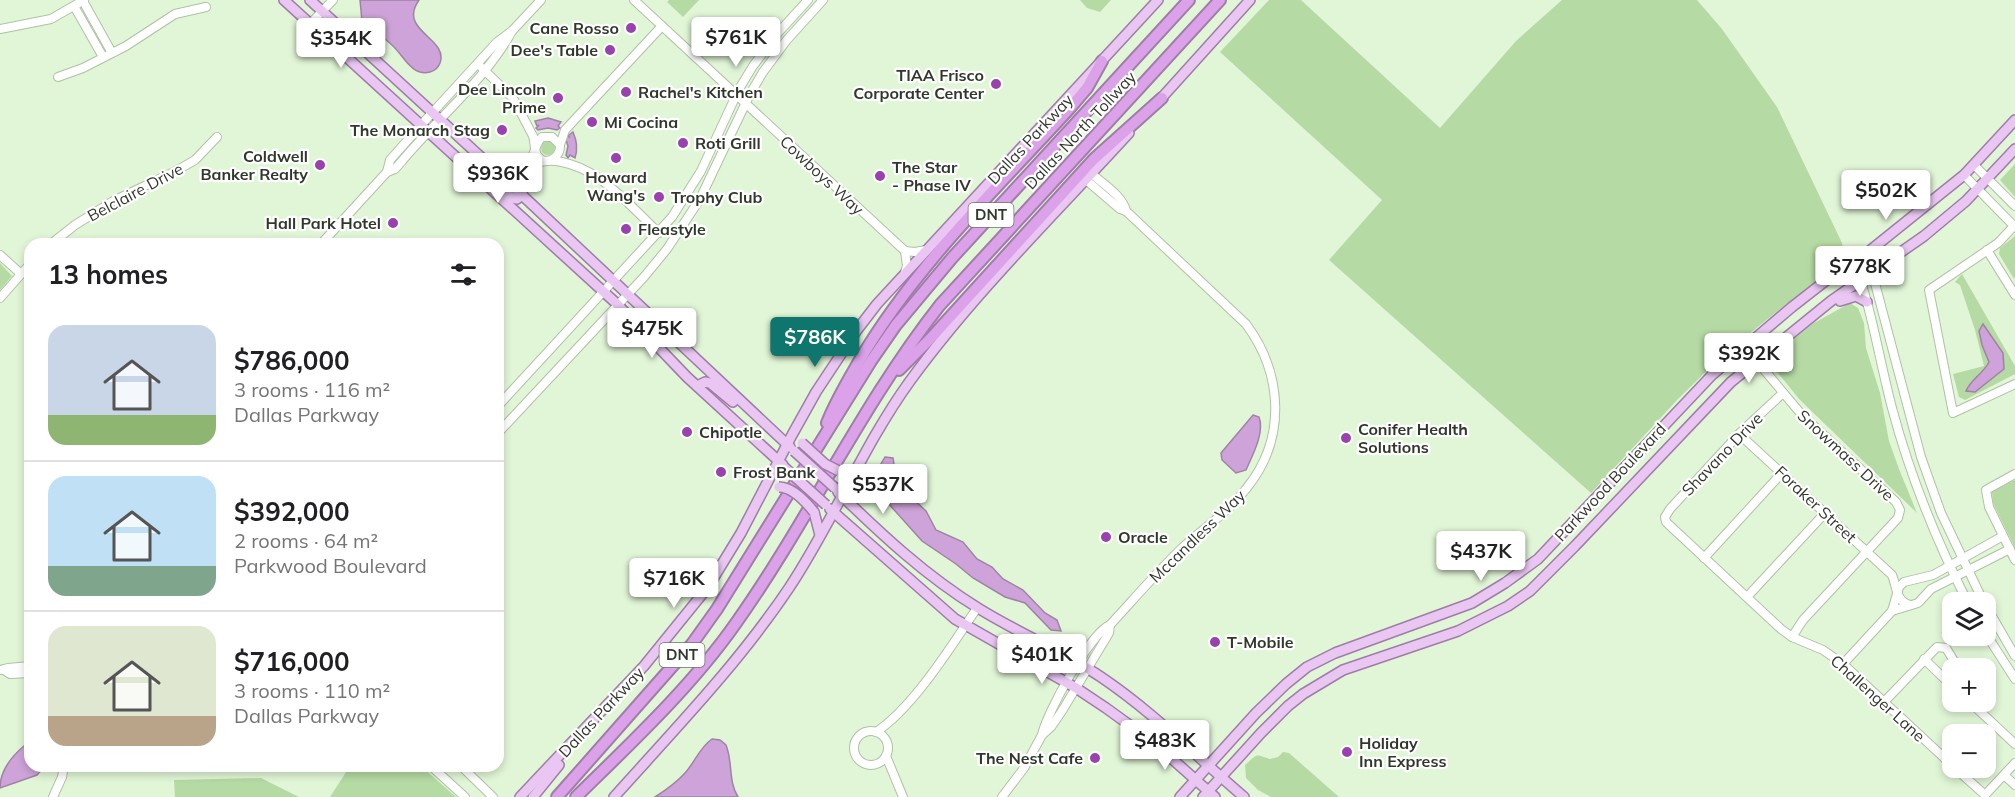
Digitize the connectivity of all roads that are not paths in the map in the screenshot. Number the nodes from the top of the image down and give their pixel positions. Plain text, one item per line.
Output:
1 (83, 0) edge
2 (284, 0) edge
3 (310, 0) edge
4 (333, 0) edge
5 (541, 0) edge
6 (634, 0) edge
7 (808, 0) edge
8 (823, 0) edge
9 (1158, 0) edge
10 (1189, 0) edge
11 (1220, 0) edge
12 (1250, 0) edge
13 (74, 6) junction
14 (206, 7) dead end
15 (322, 11) junction
16 (787, 22) junction
17 (310, 24) junction
18 (662, 26) junction
19 (0, 29) edge
20 (512, 31) junction
21 (777, 52) junction
22 (112, 53) junction
23 (103, 57) junction
24 (1102, 61) junction
25 (477, 64) junction
26 (484, 70) junction
27 (58, 77) dead end
28 (736, 95) junction
29 (1162, 98) junction
30 (745, 103) junction
31 (437, 116) junction
32 (2015, 120) edge
33 (425, 128) junction
34 (530, 128) junction
35 (565, 130) junction
36 (548, 136) junction
37 (217, 137) dead end
38 (560, 147) junction
39 (535, 148) junction
40 (2015, 149) edge
41 (550, 161) junction
42 (569, 165) junction
43 (1974, 165) junction
44 (530, 166) junction
45 (471, 170) junction
46 (1964, 175) junction
47 (502, 176) junction
48 (1089, 177) junction
49 (697, 178) junction
50 (1988, 178) junction
51 (708, 183) junction
52 (1978, 189) junction
53 (522, 195) junction
54 (2015, 206) edge
55 (2014, 226) edge
56 (659, 233) junction
57 (59, 238) edge
58 (326, 238) edge
59 (926, 250) junction
60 (1987, 250) junction
61 (905, 251) junction
62 (1867, 253) junction
63 (0, 255) edge
64 (1854, 262) junction
65 (24, 269) edge
66 (1874, 271) junction
67 (904, 272) junction
68 (20, 273) junction
69 (1861, 280) junction
70 (614, 282) junction
71 (603, 292) junction
72 (628, 294) junction
73 (2015, 295) edge
74 (0, 298) edge
75 (1867, 302) junction
76 (617, 304) junction
77 (1822, 309) junction
78 (1744, 346) junction
79 (1756, 360) junction
80 (887, 380) junction
81 (697, 386) junction
82 (2014, 386) edge
83 (1783, 393) junction
84 (504, 399) edge
85 (755, 415) junction
86 (504, 426) edge
87 (798, 426) junction
88 (1740, 434) junction
89 (791, 448) junction
90 (817, 448) junction
91 (782, 464) junction
92 (857, 466) junction
93 (1782, 473) junction
94 (2015, 474) edge
95 (838, 492) junction
96 (756, 505) junction
97 (1586, 506) junction
98 (830, 509) junction
99 (1825, 513) junction
100 (1665, 518) joint
101 (1601, 519) junction
102 (820, 535) junction
103 (2003, 536) junction
104 (2010, 549) junction
105 (1867, 552) junction
106 (1704, 558) junction
107 (1962, 559) junction
108 (2015, 560) edge
109 (1950, 566) junction
110 (1967, 569) junction
111 (1892, 575) junction
112 (1954, 576) junction
113 (1911, 580) junction
114 (1962, 592) edge
115 (1978, 592) edge
116 (1898, 593) junction
117 (1747, 597) junction
118 (1922, 598) junction
119 (1472, 603) junction
120 (1910, 605) junction
121 (978, 608) junction
122 (1892, 610) junction
123 (1479, 622) junction
124 (1996, 624) edge
125 (1110, 625) junction
126 (965, 626) junction
127 (1792, 637) junction
128 (1994, 646) edge
129 (1335, 653) junction
130 (2015, 656) edge
131 (1951, 658) edge
132 (1924, 659) junction
133 (1077, 663) junction
134 (1843, 664) junction
135 (24, 667) edge
136 (1087, 669) junction
137 (2, 670) edge
138 (1343, 670) junction
139 (24, 673) edge
140 (1942, 676) edge
141 (2015, 679) edge
142 (1067, 683) junction
143 (1076, 688) junction
144 (1884, 702) junction
145 (1981, 712) edge
146 (891, 724) junction
147 (584, 728) junction
148 (876, 732) junction
149 (1042, 735) junction
150 (885, 739) junction
151 (2015, 744) edge
152 (886, 756) junction
153 (1942, 756) edge
154 (2015, 763) edge
155 (877, 764) junction
156 (1208, 765) junction
157 (63, 772) edge
158 (438, 772) edge
159 (467, 772) edge
160 (2004, 775) junction
161 (894, 776) junction
162 (1221, 777) junction
163 (1966, 778) edge
164 (1196, 780) junction
165 (2015, 785) edge
166 (1209, 795) edge
167 (53, 797) edge
168 (465, 797) edge
169 (493, 797) edge
170 (520, 797) edge
171 (533, 797) edge
172 (557, 797) edge
173 (576, 797) edge
174 (614, 797) edge
175 (903, 797) edge
176 (1002, 797) edge
177 (1180, 797) edge
178 (1244, 797) edge

1 - 13 street
1 - 22 street
2 - 17 main road
3 - 15 main road
4 - 15 street
5 - 20 street
6 - 18 street, Cowboys Way
7 - 16 street
8 - 21 street
9 - 24 main road, Dallas Parkway
10 - 90 highway, Dallas North Tollway / DNT
11 - 80 highway, Dallas North Tollway / DNT
12 - 29 main road
13 - 19 street
13 - 23 street
14 - 22 street
15 - 17 street
15 - 31 main road
16 - 21 street
16 - 28 street
17 - 33 main road
18 - 28 street, Cowboys Way
18 - 35 street
20 - 25 street
20 - 26 street
21 - 30 street
22 - 23 street
23 - 27 street
24 - 59 main road, Dallas Parkway
24 - 90 highway
25 - 26 street
25 - 31 street
26 - 31 street
26 - 34 street
28 - 30 street, Cowboys Way
28 - 49 street
29 - 48 main road
29 - 80 highway
30 - 51 street
30 - 61 street, Cowboys Way
31 - 33 street
31 - 47 main road
32 - 43 main road, Parkwood Boulevard
33 - 45 main road
33 - 58 street
34 - 36 street
34 - 39 street
35 - 36 street
35 - 38 street
36 - 38 street
36 - 39 street
37 - 57 street, Belclaire Drive
38 - 41 street
38 - 42 street
39 - 41 street
39 - 44 street
40 - 50 main road, Parkwood Boulevard
41 - 42 street
41 - 44 street
42 - 56 street
43 - 46 main road, Parkwood Boulevard
43 - 50 street
44 - 47 street
44 - 53 street
45 - 53 main road
45 - 71 main road
46 - 52 street
46 - 62 main road, Parkwood Boulevard
47 - 53 main road
48 - 92 main road
48 - 125 street, Mccandless Way
49 - 51 street
49 - 56 street
50 - 52 main road, Parkwood Boulevard
50 - 54 street
51 - 72 street
52 - 55 street
52 - 66 main road, Parkwood Boulevard
53 - 70 main road
55 - 60 street
56 - 70 street
59 - 61 street
59 - 67 main road, Dallas Parkway
60 - 73 street
60 - 82 street
61 - 67 street
62 - 64 main road, Parkwood Boulevard
62 - 66 street
63 - 68 street
64 - 69 street
64 - 78 main road, Parkwood Boulevard
65 - 68 street
66 - 69 main road, Parkwood Boulevard
66 - 107 street
67 - 87 main road, Dallas Parkway
68 - 74 street
69 - 75 street
69 - 77 main road, Parkwood Boulevard
70 - 71 street
70 - 72 main road
71 - 76 main road
71 - 84 street
72 - 76 street
72 - 85 main road
75 - 77 main road
75 - 109 street
76 - 81 main road
76 - 86 street
77 - 79 main road, Parkwood Boulevard
78 - 79 street, Snowmass Drive
78 - 97 main road, Parkwood Boulevard
79 - 83 street, Snowmass Drive
79 - 101 main road, Parkwood Boulevard
80 - 173 highway, Dallas North Tollway / DNT
81 - 85 main road
81 - 91 main road
83 - 88 street, Shavano Drive
83 - 105 street, Snowmass Drive
85 - 89 main road
87 - 89 main road, Dallas Parkway
87 - 92 main road, bridge
88 - 93 street, Foraker Street
88 - 100 street, Shavano Drive
89 - 91 main road, Dallas Parkway
89 - 95 main road, bridge
90 - 172 highway, Dallas North Tollway / DNT
91 - 96 main road, Dallas Parkway
91 - 98 main road, bridge
92 - 95 main road
93 - 99 street, Foraker Street
93 - 106 street
94 - 103 street
95 - 98 main road
95 - 121 main road
96 - 102 main road, bridge
96 - 147 main road, Dallas Parkway
97 - 101 main road
97 - 119 main road, Parkwood Boulevard
98 - 102 main road
98 - 126 main road
99 - 105 street, Foraker Street
99 - 117 street
100 - 106 street, Challenger Lane
101 - 123 main road, Parkwood Boulevard
102 - 174 main road
103 - 104 street
103 - 107 street
104 - 108 street
104 - 110 street
105 - 111 street, Foraker Street
105 - 127 street
106 - 117 street, Challenger Lane
107 - 109 street
107 - 110 street
109 - 112 street
109 - 113 street
110 - 112 street
110 - 115 street
111 - 113 street, Foraker Street
111 - 116 street, Foraker Street
112 - 114 street
112 - 118 street
113 - 116 street
113 - 118 street
116 - 120 street, Foraker Street
116 - 122 street
117 - 127 street, Challenger Lane
118 - 120 street
119 - 123 main road
119 - 129 main road, Parkwood Boulevard
120 - 122 street
121 - 126 street
121 - 133 main road
122 - 134 street
123 - 138 main road, Parkwood Boulevard
124 - 130 street
125 - 133 street, Mccandless Way
125 - 136 street, Mccandless Way
126 - 142 main road
126 - 146 street
127 - 134 street, Challenger Lane
128 - 141 street
129 - 138 main road
129 - 156 main road, Parkwood Boulevard
131 - 132 street
132 - 140 street
132 - 144 street
133 - 136 main road
133 - 142 street, Mccandless Way
134 - 144 street, Challenger Lane
135 - 137 street
136 - 143 street, Mccandless Way
136 - 156 main road
137 - 139 street
138 - 162 main road, Parkwood Boulevard
142 - 143 main road
142 - 149 street, Mccandless Way
143 - 149 street, Mccandless Way
143 - 164 main road
144 - 153 street, Challenger Lane
145 - 151 street
146 - 148 street
146 - 150 street
147 - 170 main road, Dallas Parkway
147 - 171 main road
148 - 150 street
148 - 155 street
149 - 176 street
150 - 152 street
152 - 155 street
152 - 161 street
154 - 160 street
155 - 161 street
156 - 162 main road
156 - 164 main road, Parkwood Boulevard
157 - 167 street
158 - 168 street
159 - 169 street
160 - 163 street, Challenger Lane
160 - 165 street
161 - 175 street
162 - 166 main road, Parkwood Boulevard
162 - 178 main road
164 - 166 main road
164 - 177 main road, Parkwood Boulevard

